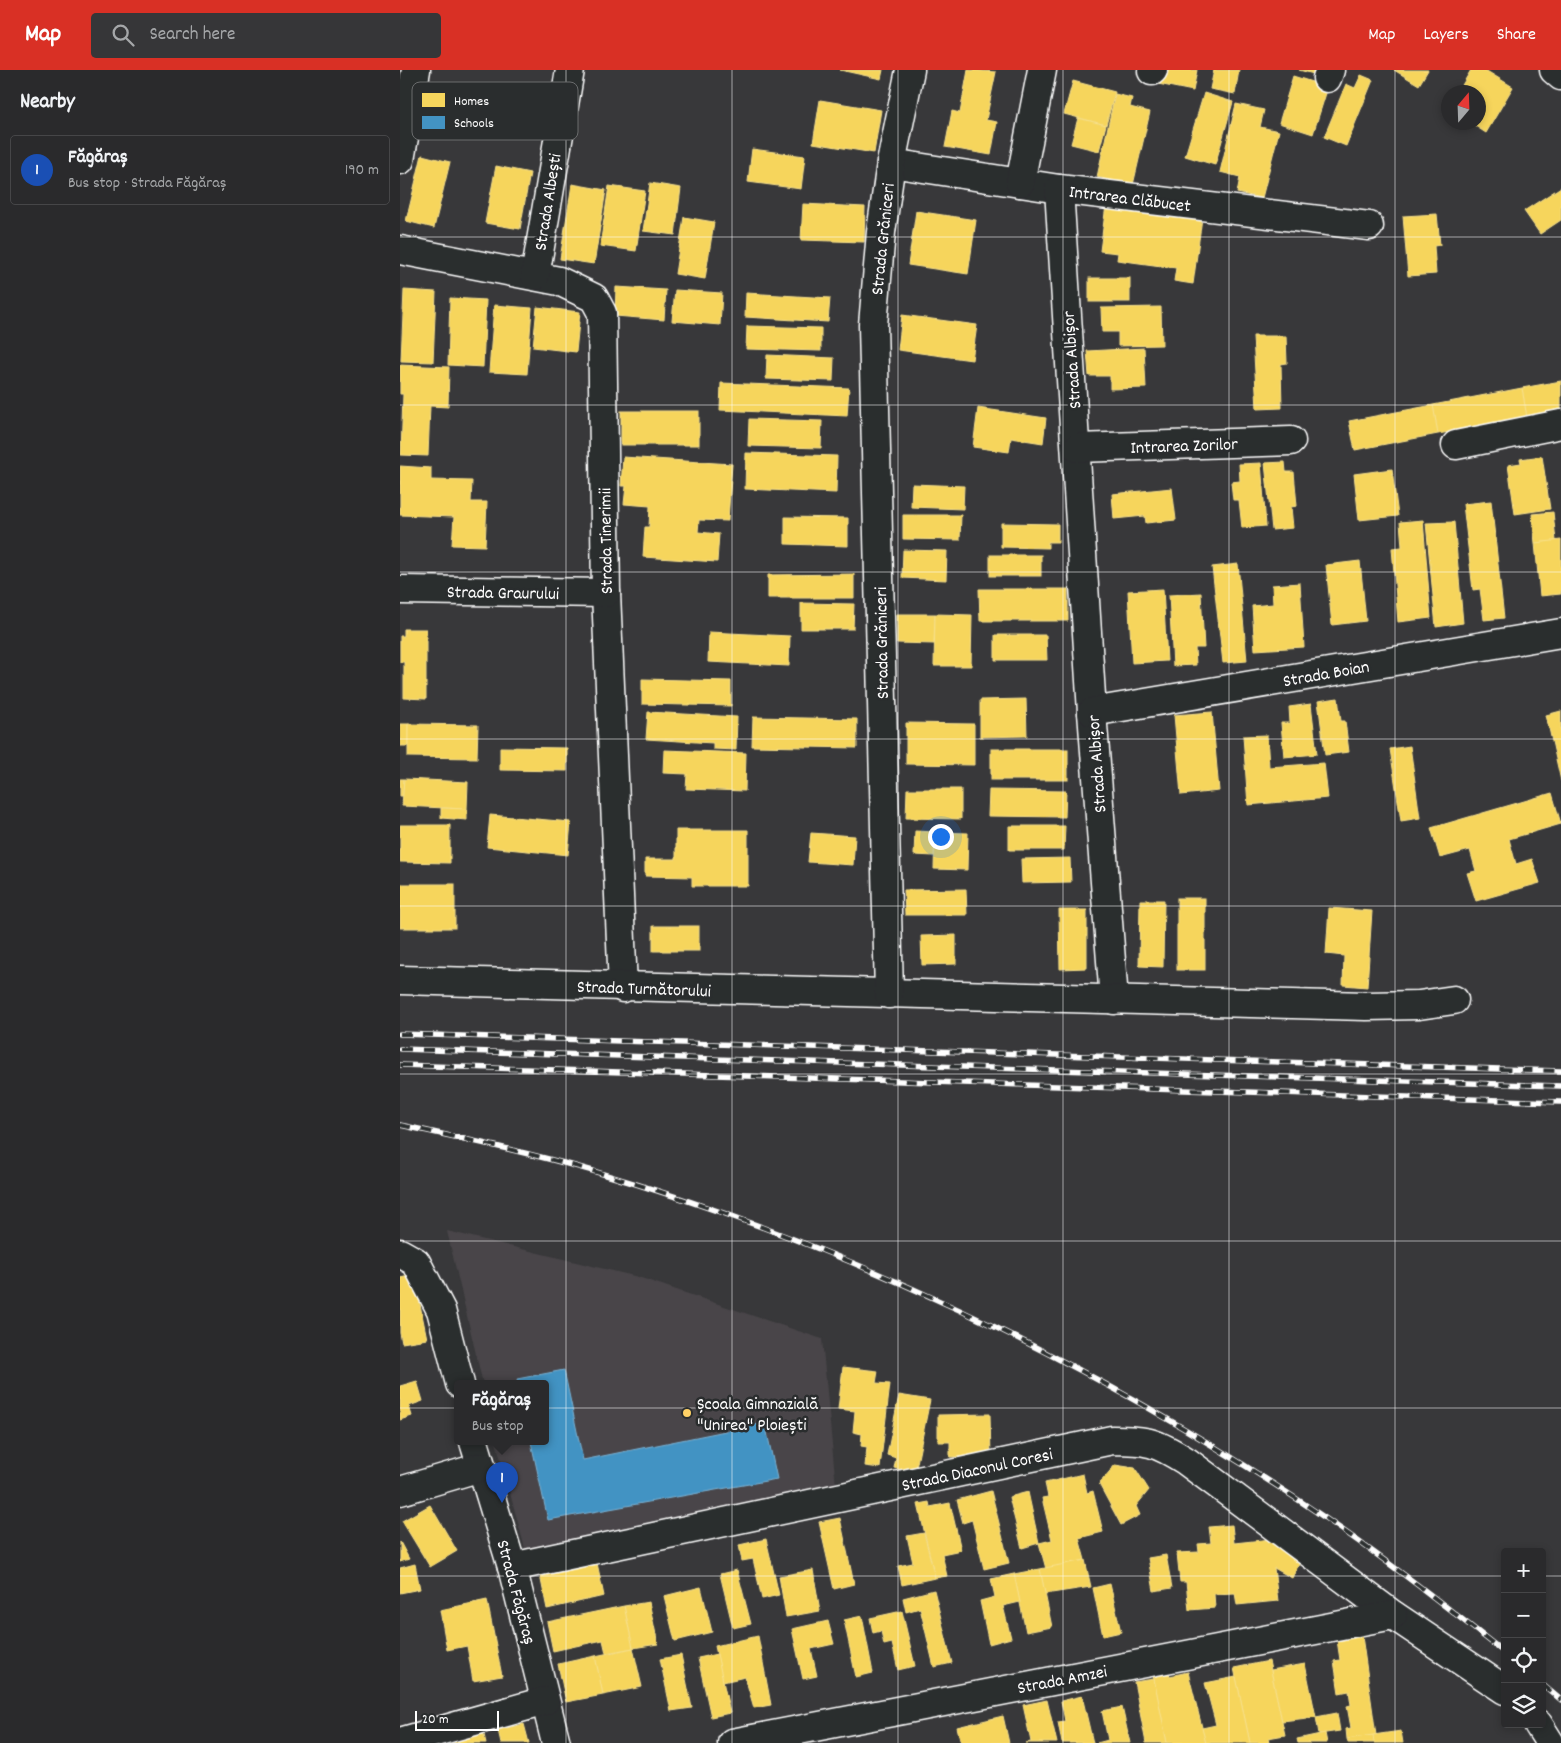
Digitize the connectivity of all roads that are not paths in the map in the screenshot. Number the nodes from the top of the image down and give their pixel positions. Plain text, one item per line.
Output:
1 (910, 70) edge
2 (1042, 70) edge
3 (1554, 70) edge
4 (1561, 76) edge
5 (412, 92) edge
6 (558, 140) edge
7 (400, 160) edge
8 (891, 163) junction
9 (1020, 183) junction
10 (1059, 189) junction
11 (1369, 226) dead end
12 (400, 250) edge
13 (535, 276) junction
14 (1561, 424) edge
15 (1291, 441) dead end
16 (1456, 445) dead end
17 (1077, 448) junction
18 (400, 590) edge
19 (606, 593) junction
20 (1561, 633) edge
21 (1092, 712) junction
22 (400, 980) edge
23 (623, 988) junction
24 (889, 994) junction
25 (1114, 1000) junction
26 (1454, 1000) dead end
27 (400, 1253) edge
28 (459, 1380) edge
29 (478, 1454) edge
30 (400, 1491) edge
31 (512, 1567) junction
32 (1393, 1615) junction
33 (1501, 1687) edge
34 (545, 1701) junction
35 (1541, 1728) edge
36 (400, 1742) edge
37 (556, 1743) edge
38 (732, 1743) edge
39 (1550, 1743) edge

1 - 8 street, Strada Grăniceri
2 - 9 street
3 - 4 street
5 - 7 street
6 - 13 street, Strada Albești
8 - 9 street, Intrarea Clăbucet
8 - 24 street, Strada Grăniceri
9 - 10 street, Intrarea Clăbucet
10 - 11 street, Intrarea Clăbucet
10 - 17 street, Strada Albișor
12 - 13 street, Strada Tinerimii
13 - 19 street, Strada Tinerimii
14 - 16 street
15 - 17 street, Intrarea Zorilor
17 - 21 street, Strada Albișor
18 - 19 street, Strada Graurului
19 - 23 street, Strada Tinerimii
20 - 21 street, Strada Boian
21 - 25 street, Strada Albișor
22 - 23 street, Strada Turnătorului
23 - 24 street, Strada Turnătorului
24 - 25 street
25 - 26 street
27 - 28 street
29 - 30 street
29 - 31 street, Strada Făgăraș
31 - 32 street, Strada Diaconul Coresi
31 - 34 street, Strada Făgăraș
32 - 33 street, Strada Diaconul Coresi
32 - 38 street, Strada Amzei
34 - 36 street
34 - 37 street, Strada Făgăraș
35 - 39 street

